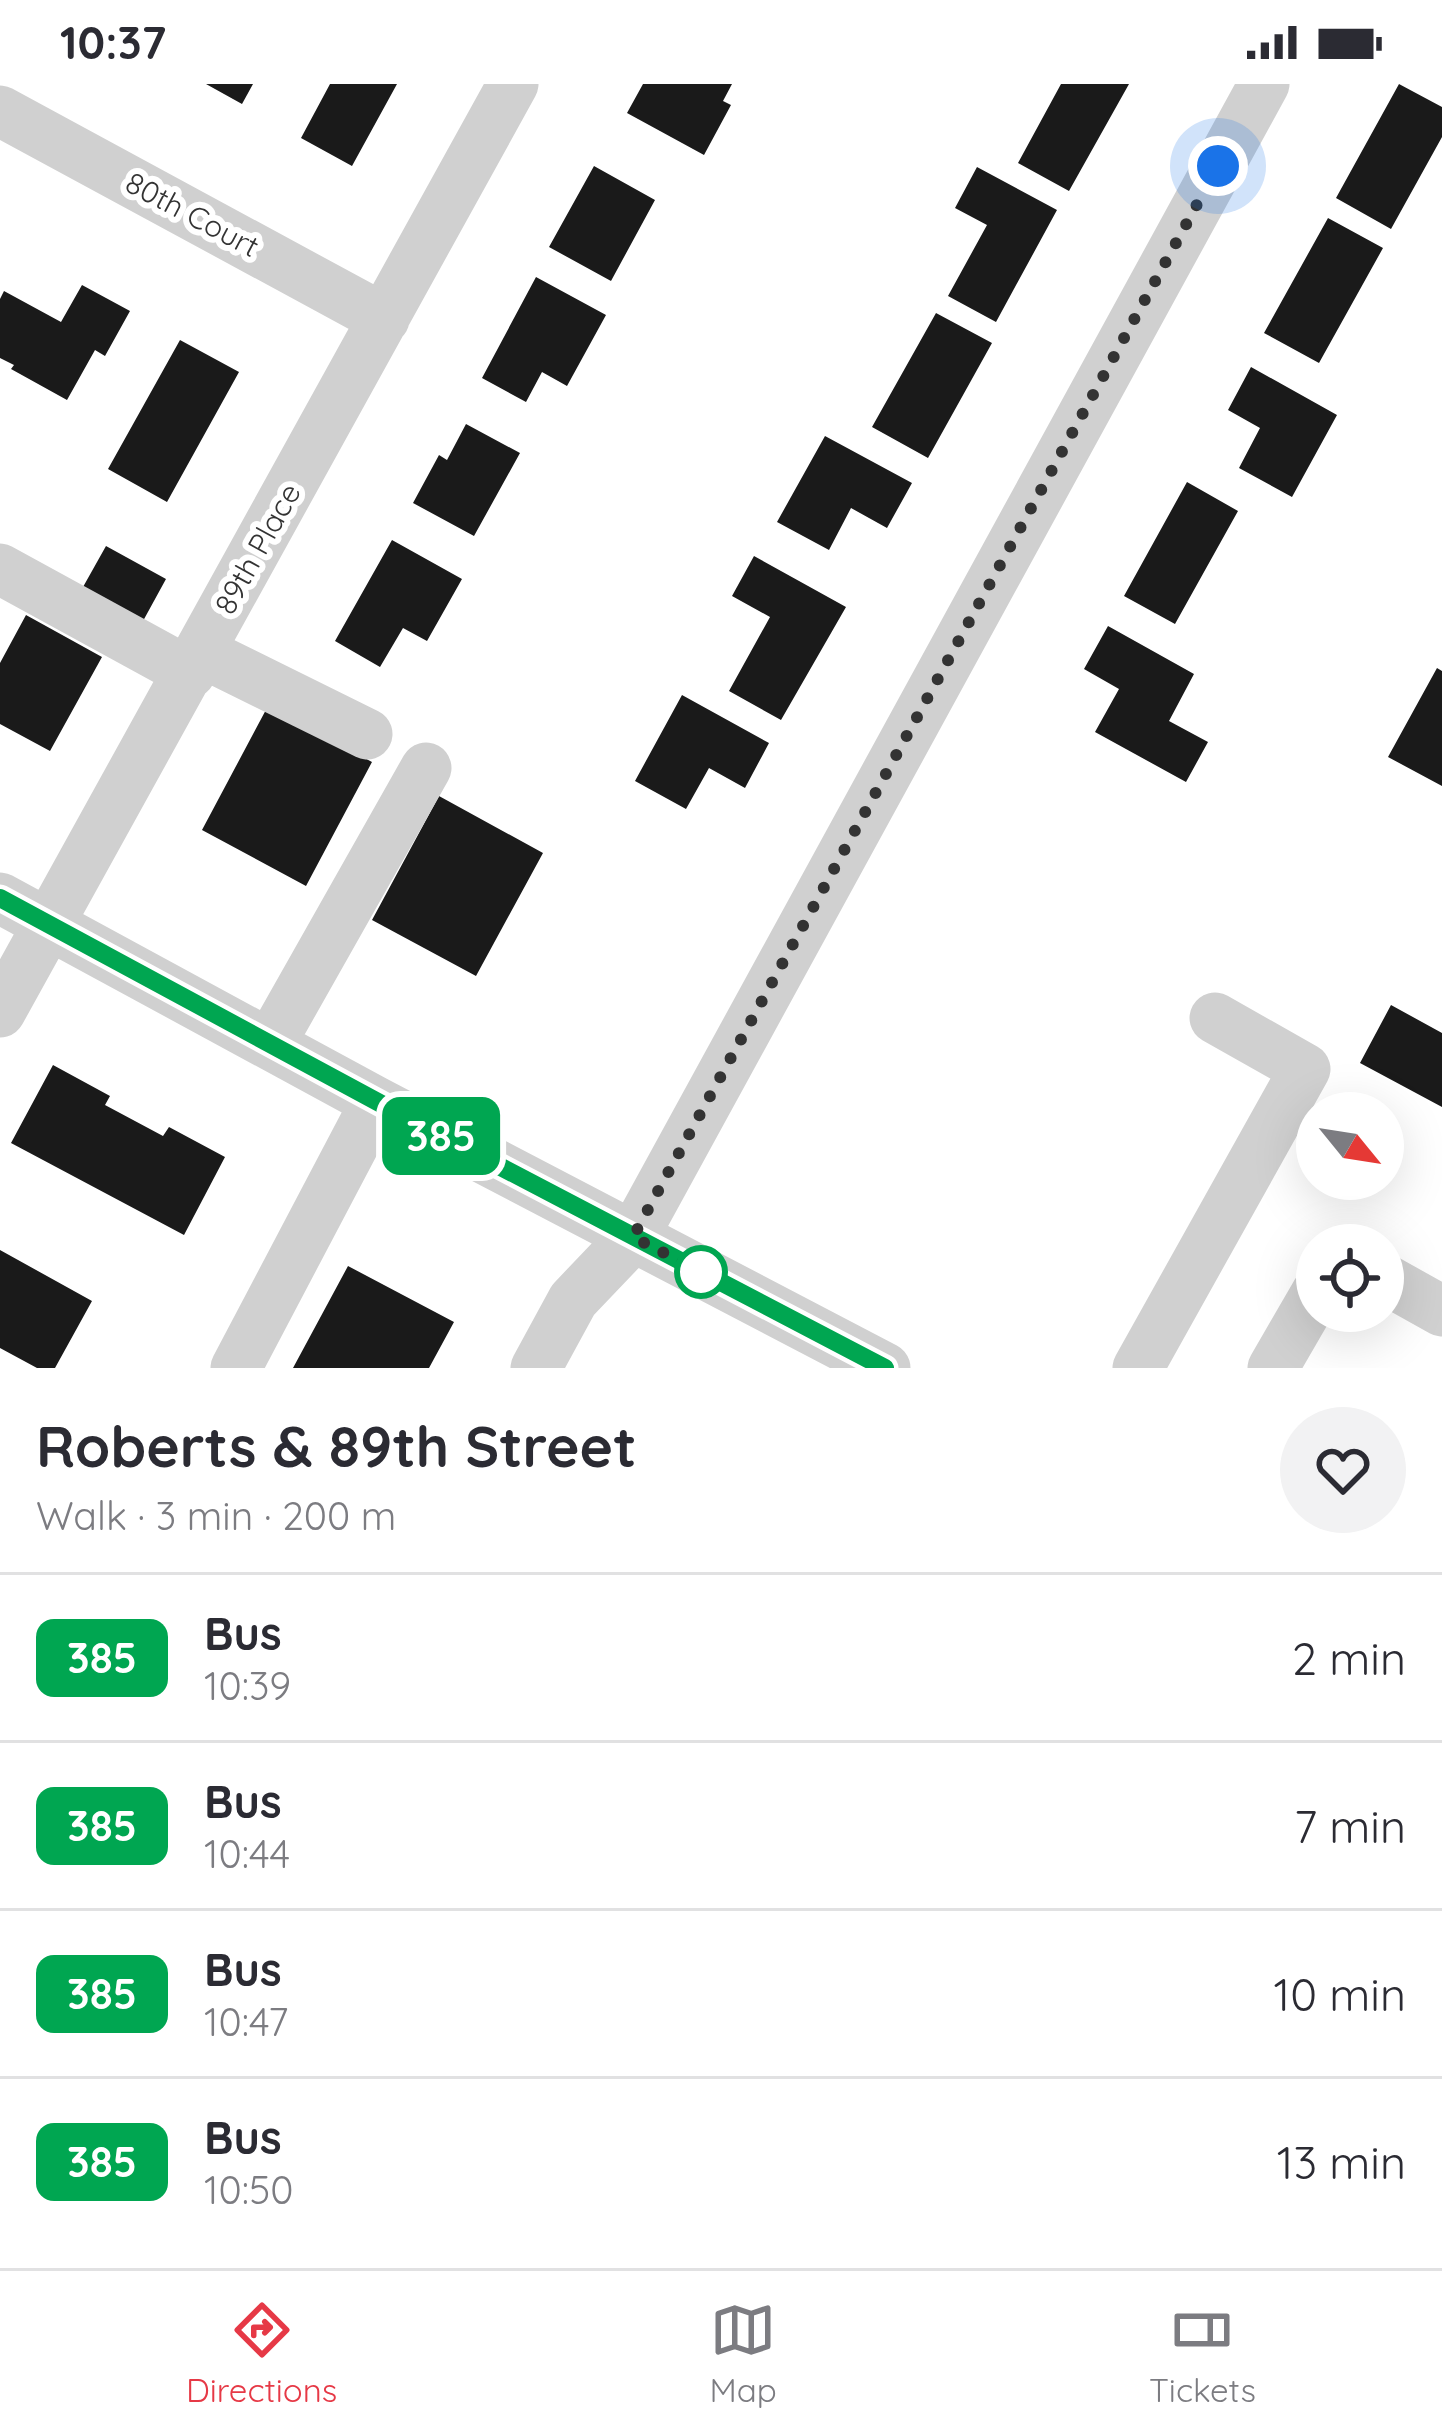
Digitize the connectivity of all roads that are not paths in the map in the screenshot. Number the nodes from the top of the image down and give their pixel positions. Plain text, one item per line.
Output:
1 (513, 84) edge
2 (1264, 84) edge
3 (0, 111) edge
4 (384, 319) junction
5 (0, 569) edge
6 (196, 662) junction
7 (368, 734) dead end
8 (425, 768) dead end
9 (0, 898) edge
10 (48, 924) junction
11 (0, 1012) edge
12 (1215, 1018) dead end
13 (270, 1044) junction
14 (376, 1102) junction
15 (633, 1237) junction
16 (1404, 1290) edge
17 (1442, 1311) edge
18 (1296, 1328) edge
19 (870, 1365) edge
20 (236, 1368) edge
21 (537, 1368) edge
22 (1138, 1368) edge
23 (1273, 1368) edge

1 - 4 street, 89th Place
2 - 15 street
3 - 4 street, 80th Court
4 - 6 street, 89th Place
5 - 6 street
6 - 7 street
6 - 10 street, 89th Place
8 - 13 street
9 - 10 street
10 - 11 street, 89th Place
10 - 13 street
12 - 22 street
13 - 14 street
14 - 15 street
14 - 20 street
15 - 19 street
15 - 21 street
16 - 17 street
18 - 23 street

